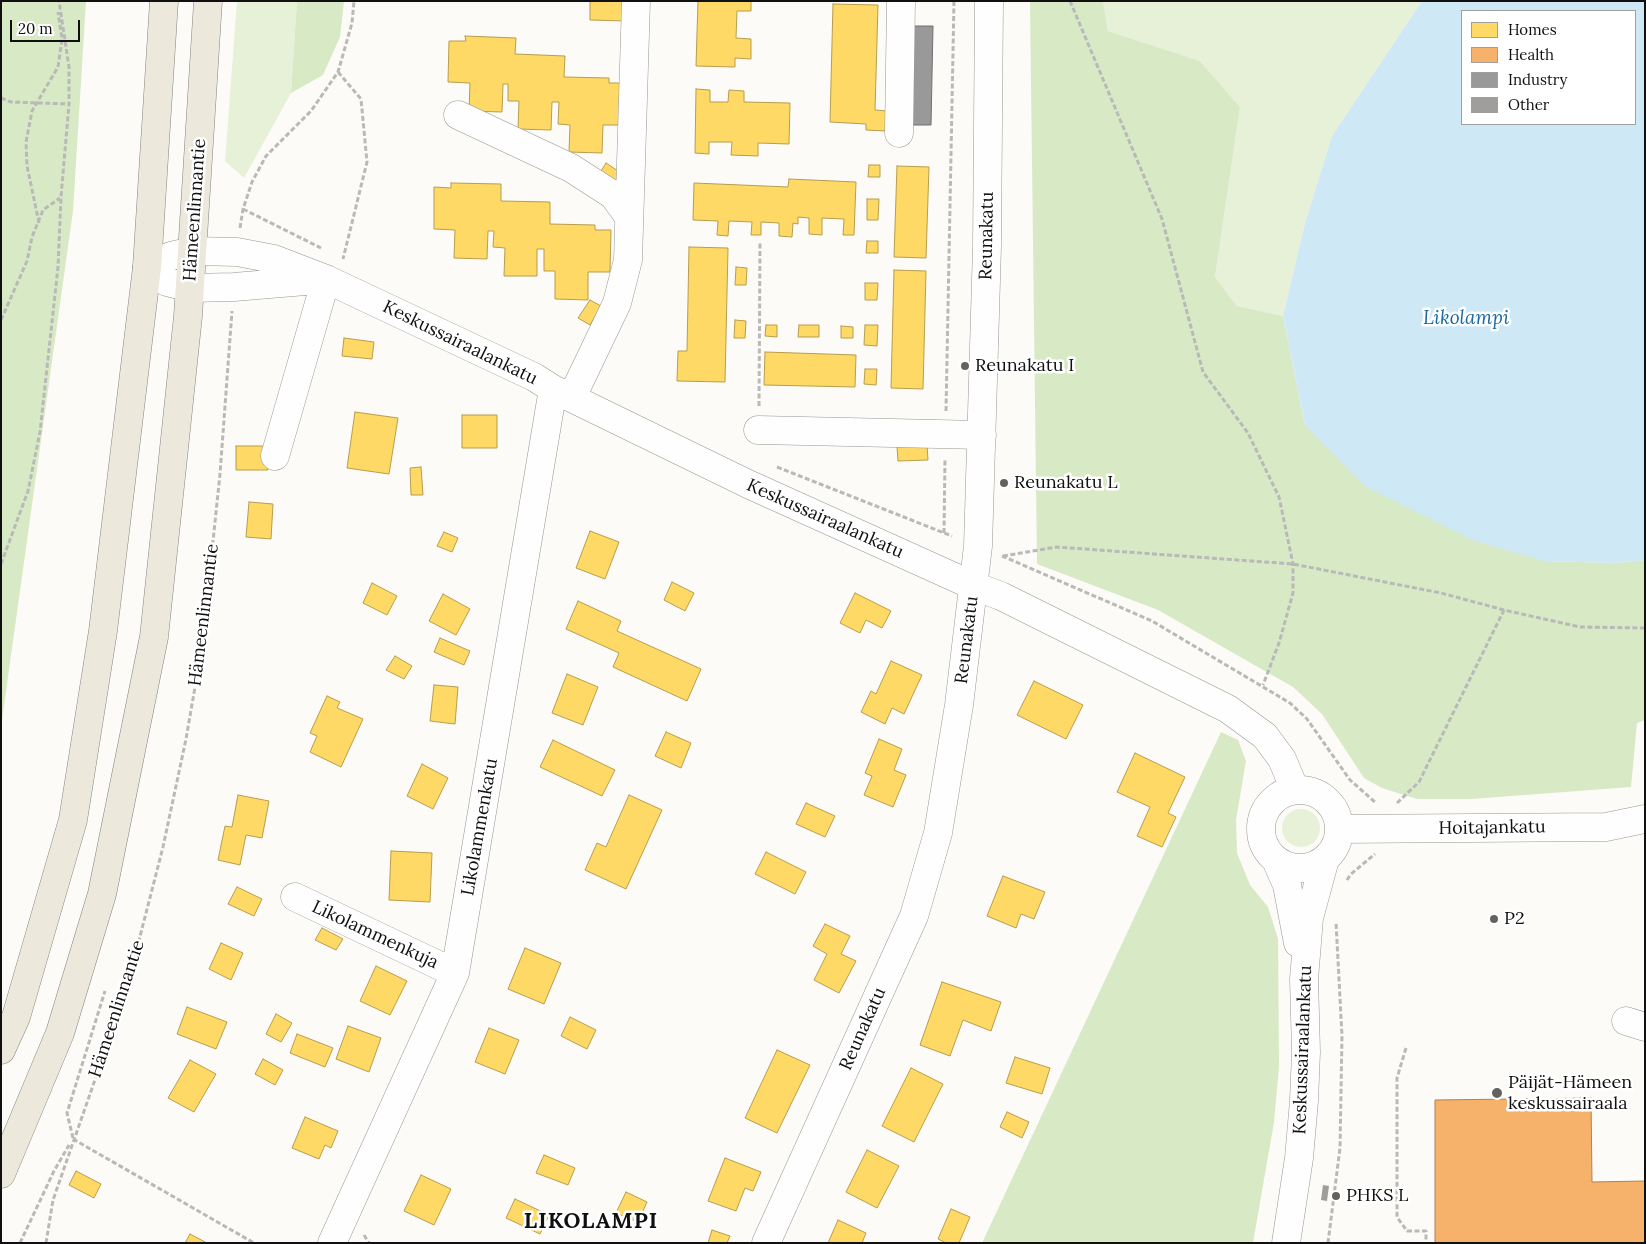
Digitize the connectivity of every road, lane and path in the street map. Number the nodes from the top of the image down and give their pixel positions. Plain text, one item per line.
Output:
1 (58, 1) edge
2 (164, 1) edge
3 (208, 1) edge
4 (354, 1) edge
5 (636, 1) edge
6 (901, 1) edge
7 (954, 1) edge
8 (989, 1) edge
9 (1070, 1) edge
10 (338, 72) junction
11 (1, 98) edge
12 (37, 103) junction
13 (69, 104) junction
14 (458, 115) dead end
15 (899, 133) dead end
16 (61, 198) junction
17 (243, 209) junction
18 (629, 217) junction
19 (40, 223) junction
20 (760, 242) dead end
21 (326, 250) dead end
22 (193, 251) junction
23 (237, 252) junction
24 (343, 259) junction
25 (352, 263) dead end
26 (147, 267) junction
27 (330, 267) junction
28 (234, 287) junction
29 (190, 288) junction
30 (1, 320) edge
31 (563, 393) junction
32 (758, 430) joint
33 (946, 436) junction
34 (982, 436) junction
35 (275, 456) dead end
36 (770, 464) dead end
37 (944, 533) junction
38 (978, 546) junction
39 (1003, 556) junction
40 (1, 564) edge
41 (1293, 564) junction
42 (974, 586) junction
43 (1504, 610) junction
44 (1645, 628) edge
45 (1263, 685) junction
46 (1295, 790) junction
47 (1378, 806) dead end
48 (1391, 809) dead end
49 (1645, 820) edge
50 (1339, 829) junction
51 (1378, 852) dead end
52 (1325, 859) junction
53 (1276, 860) junction
54 (1344, 885) dead end
55 (295, 897) dead end
56 (1336, 919) dead end
57 (455, 973) junction
58 (1304, 979) junction
59 (105, 991) dead end
60 (1406, 1048) dead end
61 (1, 1050) edge
62 (73, 1139) junction
63 (1, 1174) edge
64 (20, 1243) edge
65 (46, 1243) edge
66 (254, 1243) edge
67 (332, 1243) edge
68 (766, 1243) edge
69 (1286, 1243) edge
70 (1328, 1243) edge
71 (1426, 1243) edge

1 - 12 path
1 - 13 path
2 - 26 main road
3 - 22 main road, Hämeenlinnantie
4 - 10 path
5 - 18 street, Likolammenkatu
6 - 15 street
7 - 33 path
8 - 34 street, Reunakatu
9 - 41 path
10 - 17 path
10 - 24 path
11 - 12 path
12 - 13 path
12 - 19 path
13 - 16 path
14 - 18 street
16 - 19 path
16 - 40 path
17 - 21 path
17 - 23 path
18 - 31 street, Likolammenkatu
19 - 30 path
20 - 32 path
22 - 23 street, Keskussairaalankatu
22 - 26 street, Keskussairaalankatu
22 - 29 main road, Hämeenlinnantie
23 - 27 street, Keskussairaalankatu
24 - 25 path
24 - 27 path
26 - 29 street
26 - 61 main road
27 - 28 street
27 - 31 street, Keskussairaalankatu
27 - 35 street
28 - 29 street
28 - 62 path, Hämeenlinnantie
29 - 63 main road, Hämeenlinnantie
31 - 42 street, Keskussairaalankatu
31 - 57 street, Likolammenkatu
32 - 33 street
33 - 34 street
33 - 37 path
34 - 38 street, Reunakatu
36 - 37 path
37 - 38 path
38 - 39 path
38 - 42 street, Reunakatu
39 - 41 path
39 - 45 path
41 - 43 path
41 - 45 path
42 - 46 street, Keskussairaalankatu
42 - 68 street, Reunakatu
43 - 44 path
43 - 48 path
45 - 47 path
46 - 50 street
46 - 53 street
49 - 50 street, Hoitajankatu
50 - 52 street
51 - 54 path
52 - 53 street
52 - 58 street, Keskussairaalankatu
53 - 58 street
55 - 57 street, Likolammenkuja
56 - 70 path
57 - 67 street, Likolammenkatu
58 - 69 street, Keskussairaalankatu
59 - 62 path
60 - 71 path
62 - 64 path
62 - 65 path, Hämeenlinnantie
62 - 66 path

